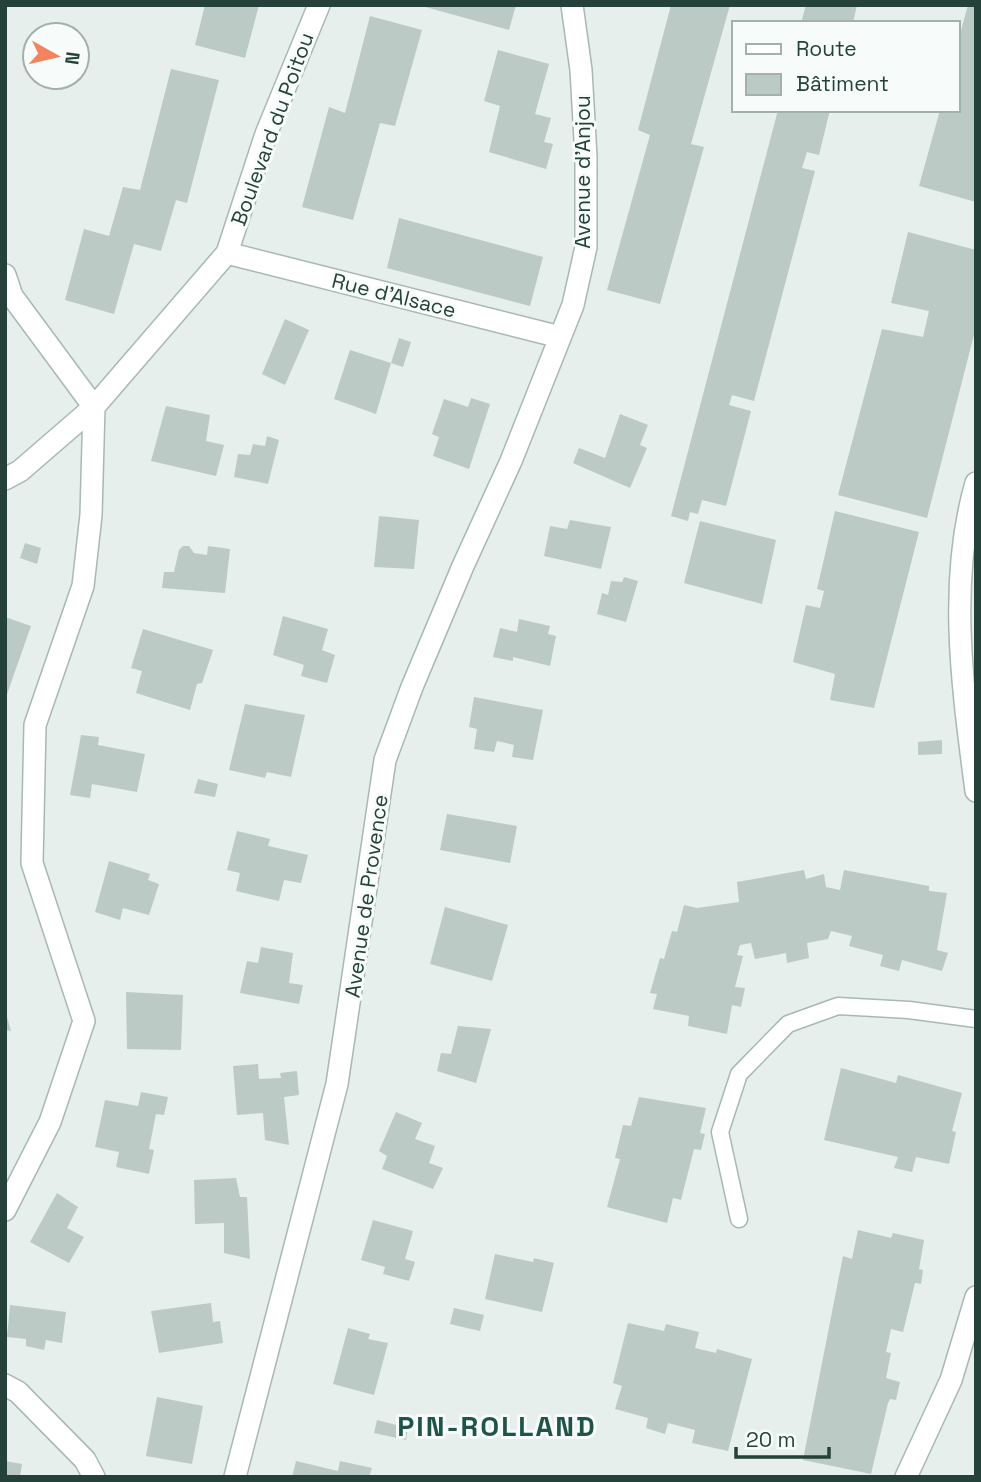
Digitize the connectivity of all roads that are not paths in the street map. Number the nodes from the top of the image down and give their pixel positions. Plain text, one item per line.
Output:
1 (319, 5) edge
2 (572, 5) edge
3 (228, 253) junction
4 (5, 275) edge
5 (560, 337) junction
6 (94, 407) junction
7 (5, 479) edge
8 (976, 483) edge
9 (976, 791) edge
10 (976, 1019) edge
11 (5, 1210) edge
12 (740, 1219) dead end
13 (976, 1297) edge
14 (5, 1385) edge
15 (94, 1477) edge
16 (235, 1477) edge
17 (906, 1477) edge

1 - 3 street, Boulevard du Poitou
2 - 5 street, Avenue d'Anjou
3 - 5 street, Rue d'Alsace
3 - 6 street
4 - 6 street
5 - 16 street, Avenue de Provence
6 - 7 street
6 - 11 street
8 - 9 street
10 - 12 lane
13 - 17 street
14 - 15 street

